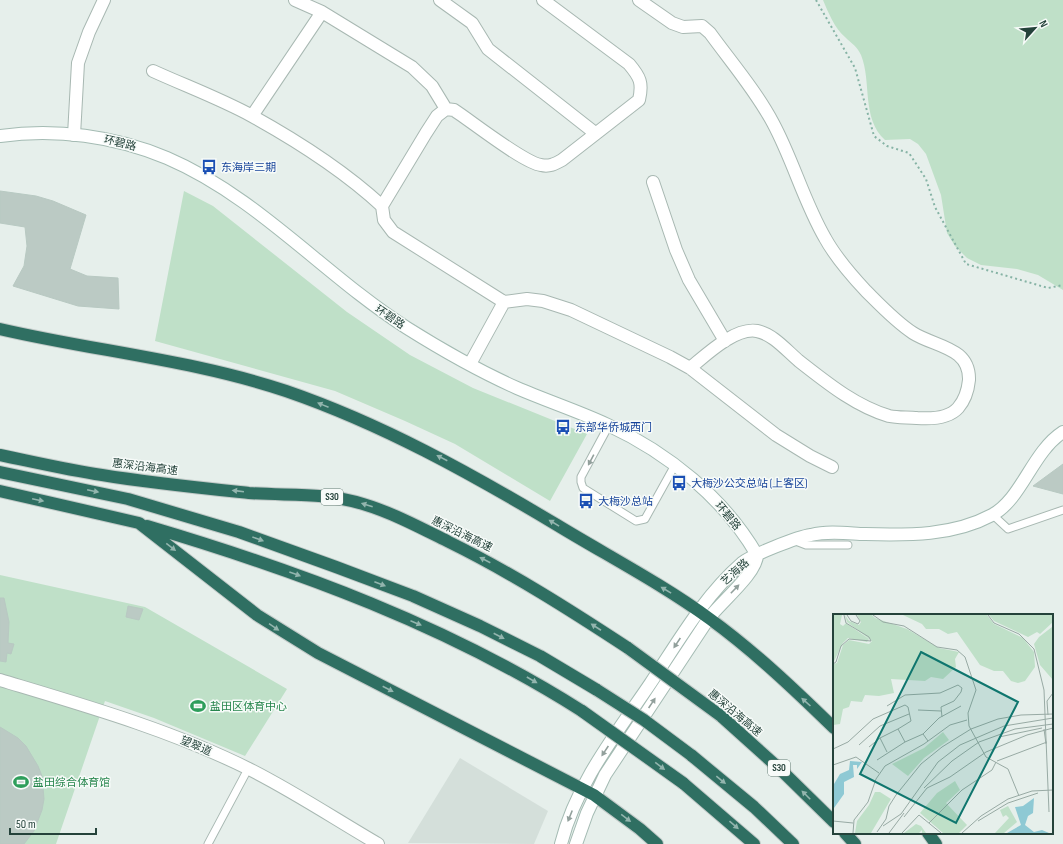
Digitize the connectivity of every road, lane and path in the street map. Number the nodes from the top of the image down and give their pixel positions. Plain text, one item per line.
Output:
1 (104, 0) edge
2 (295, 0) edge
3 (440, 0) edge
4 (543, 0) edge
5 (639, 0) edge
6 (816, 0) edge
7 (322, 12) junction
8 (153, 70) dead end
9 (446, 109) junction
10 (252, 116) junction
11 (595, 133) junction
12 (74, 135) junction
13 (0, 136) edge
14 (653, 182) dead end
15 (382, 206) junction
16 (1063, 285) edge
17 (504, 302) junction
18 (0, 329) edge
19 (725, 341) junction
20 (470, 364) junction
21 (690, 368) junction
22 (609, 425) junction
23 (1063, 432) edge
24 (0, 455) edge
25 (675, 465) junction
26 (832, 467) dead end
27 (0, 472) edge
28 (0, 491) edge
29 (1063, 510) edge
30 (993, 515) junction
31 (138, 523) junction
32 (793, 540) junction
33 (848, 545) dead end
34 (757, 556) junction
35 (699, 611) junction
36 (710, 618) junction
37 (0, 680) edge
38 (833, 727) edge
39 (248, 769) junction
40 (582, 789) junction
41 (594, 796) junction
42 (833, 821) edge
43 (846, 834) edge
44 (929, 834) edge
45 (208, 844) edge
46 (378, 844) edge
47 (561, 844) edge
48 (576, 844) edge
49 (657, 844) edge
50 (754, 844) edge
51 (793, 844) edge
52 (855, 844) edge
53 (936, 844) edge

1 - 12 street
2 - 7 street
3 - 11 street
4 - 11 street
5 - 19 street
6 - 16 path
7 - 9 street
7 - 10 street
8 - 10 street
9 - 11 street
9 - 15 street
10 - 15 street
12 - 13 street, 环碧路
12 - 20 street, 环碧路
14 - 19 street
15 - 17 street
17 - 20 street
17 - 21 street
35 -> 18 highway
19 - 21 street
20 - 22 street, 环碧路
21 - 26 street
22 - 25 street, 环碧路
22 -> 25 lane
23 - 30 street
42 -> 24 highway, 惠深沿海高速 / S30, bridge
25 - 34 street, 环碧路
27 -> 51 highway, bridge
28 -> 31 highway
29 - 30 lane
30 - 32 street
31 -> 40 highway
31 -> 50 highway, bridge
32 - 33 lane
32 - 34 street
34 - 35 street, 艺海路
36 -> 34 street, 艺海路
35 - 36 highway
35 -> 40 street, 艺海路
38 -> 36 highway
41 -> 36 street, 艺海路
37 - 39 street, 望翠道
39 - 45 lane
39 - 46 street, 望翠道
40 - 41 highway
40 -> 47 street, 艺海路
41 - 48 street, 艺海路
41 -> 49 highway
43 - 52 highway
44 - 53 highway

